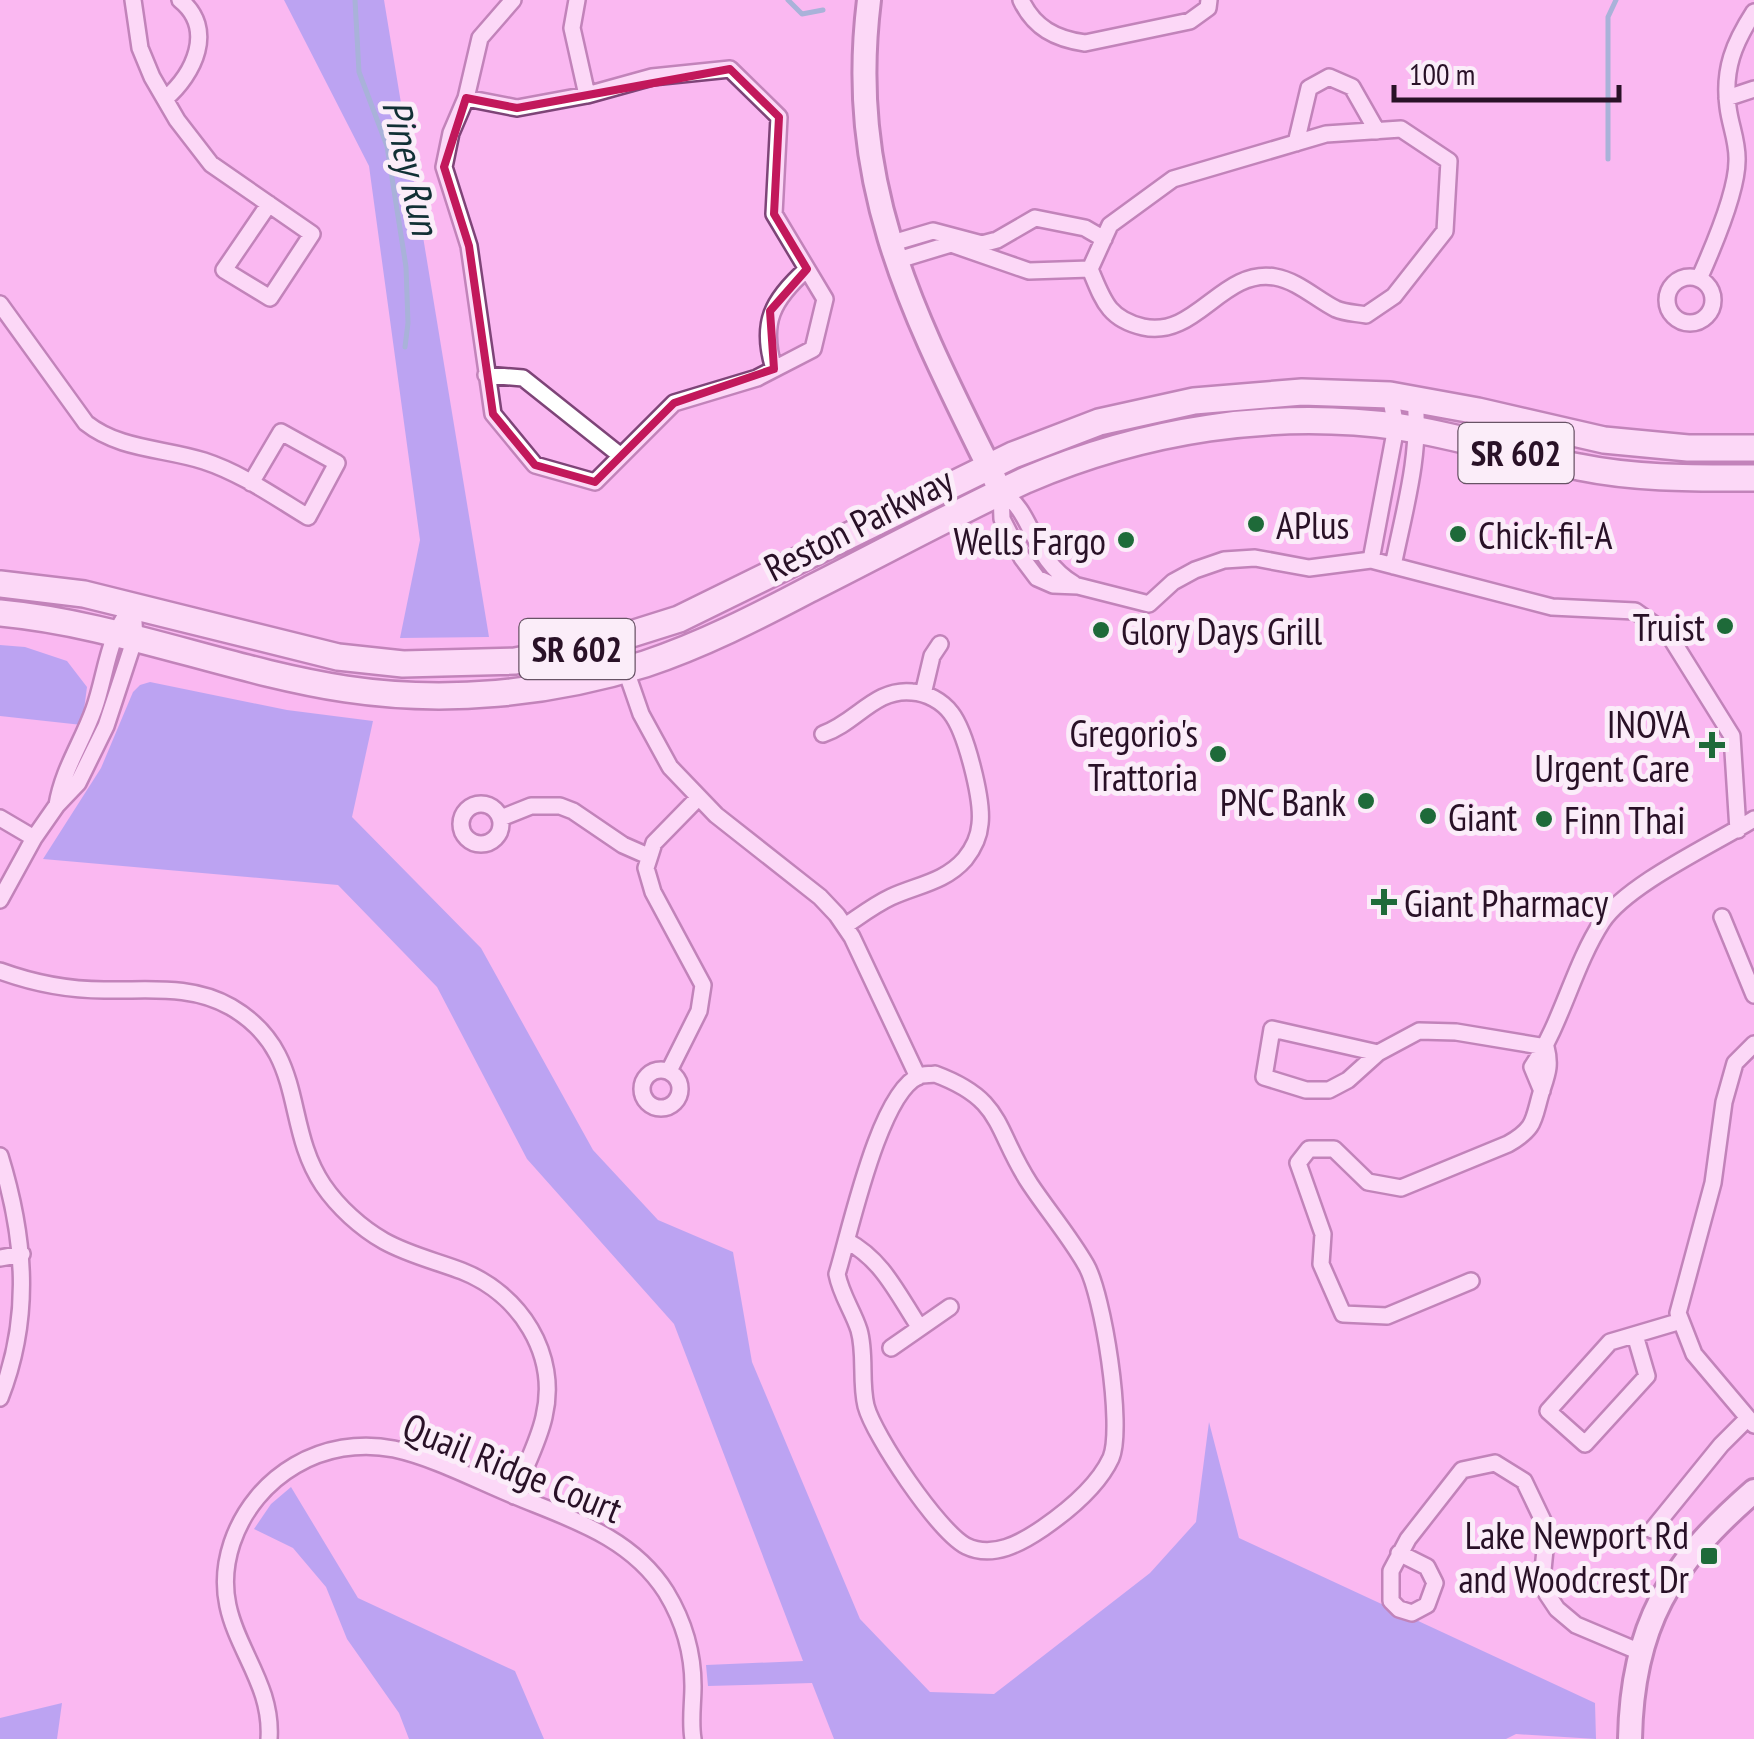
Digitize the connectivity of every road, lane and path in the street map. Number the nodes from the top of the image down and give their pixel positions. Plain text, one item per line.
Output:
1 (133, 0) edge
2 (180, 0) edge
3 (513, 0) edge
4 (577, 0) edge
5 (869, 0) edge
6 (1021, 0) edge
7 (1209, 0) edge
8 (1752, 19) edge
9 (1754, 88) edge
10 (587, 95) junction
11 (165, 98) junction
12 (466, 98) junction
13 (1727, 98) junction
14 (1378, 130) junction
15 (1296, 143) junction
16 (1736, 176) junction
17 (1754, 180) edge
18 (269, 204) junction
19 (1104, 239) junction
20 (892, 253) junction
21 (807, 269) junction
22 (1090, 269) junction
23 (1699, 280) dead end
24 (0, 304) edge
25 (774, 369) junction
26 (486, 375) junction
27 (1403, 397) junction
28 (1407, 428) junction
29 (1754, 448) edge
30 (621, 456) junction
31 (988, 466) junction
32 (1754, 478) edge
33 (251, 484) junction
34 (1001, 492) junction
35 (1371, 560) junction
36 (1393, 566) junction
37 (0, 584) edge
38 (133, 607) junction
39 (0, 612) edge
40 (126, 636) junction
41 (616, 640) junction
42 (940, 644) dead end
43 (625, 670) junction
44 (923, 694) junction
45 (824, 734) dead end
46 (696, 798) junction
47 (0, 818) edge
48 (501, 818) dead end
49 (1754, 818) edge
50 (1746, 832) edge
51 (34, 838) junction
52 (648, 856) junction
53 (0, 900) edge
54 (1722, 917) dead end
55 (845, 926) junction
56 (0, 971) edge
57 (1754, 995) edge
58 (1754, 1044) edge
59 (1546, 1047) junction
60 (1378, 1053) junction
61 (670, 1071) junction
62 (918, 1076) junction
63 (0, 1156) edge
64 (847, 1241) junction
65 (22, 1254) junction
66 (0, 1258) edge
67 (1471, 1281) dead end
68 (950, 1308) dead end
69 (1681, 1321) junction
70 (920, 1328) junction
71 (1635, 1335) junction
72 (891, 1348) dead end
73 (0, 1398) edge
74 (1751, 1422) edge
75 (1754, 1491) edge
76 (514, 1496) junction
77 (1652, 1530) dead end
78 (1399, 1553) dead end
79 (1640, 1652) junction
80 (269, 1739) edge
81 (693, 1739) edge
82 (1630, 1739) edge

1 - 11 street
2 - 11 street
3 - 12 street
4 - 10 street
5 - 20 street
6 - 7 street
8 - 13 street
9 - 13 street
10 - 12 street
10 - 21 street
11 - 18 street
12 - 26 street
13 - 16 street
14 - 15 street
14 - 15 street
14 - 22 street
15 - 19 street
16 - 17 street
16 - 23 street
18 - 18 street
19 - 20 street
19 - 22 street
20 - 22 street
20 - 31 street
21 - 25 street
21 - 25 street
24 - 33 street
25 - 30 street
26 - 30 street
26 - 30 street
27 - 28 street
27 - 28 street
27 - 29 main road, Reston Parkway / SR 602
27 - 31 main road, Reston Parkway / SR 602
28 - 32 main road, Reston Parkway / SR 602
28 - 34 main road, Reston Parkway / SR 602
28 - 35 street
28 - 36 street
31 - 34 street
31 - 41 main road, Reston Parkway / SR 602
33 - 33 street
34 - 35 street
34 - 43 main road, Reston Parkway / SR 602
35 - 36 street
36 - 50 street
37 - 38 main road, Reston Parkway / SR 602
38 - 40 street
38 - 41 main road, Reston Parkway / SR 602
39 - 40 main road, Reston Parkway / SR 602
40 - 43 main road, Reston Parkway / SR 602
40 - 51 street
41 - 43 street
42 - 44 street
43 - 46 street
44 - 45 street
44 - 55 street
46 - 52 street
46 - 55 street
47 - 51 street
48 - 52 street
49 - 50 street
50 - 59 street
51 - 53 street
52 - 61 street
54 - 57 street
55 - 62 street
56 - 76 street
58 - 69 street
59 - 60 street
59 - 67 street
60 - 60 street
61 - 61 street
62 - 64 street
62 - 64 street
63 - 65 street
64 - 70 street
65 - 66 street
65 - 73 street
68 - 70 street
69 - 71 street
69 - 74 street
70 - 72 street
71 - 71 street
74 - 77 street
75 - 79 street
76 - 80 street, Quail Ridge Court
76 - 81 street, Quail Ridge Court
78 - 79 street
79 - 82 street

